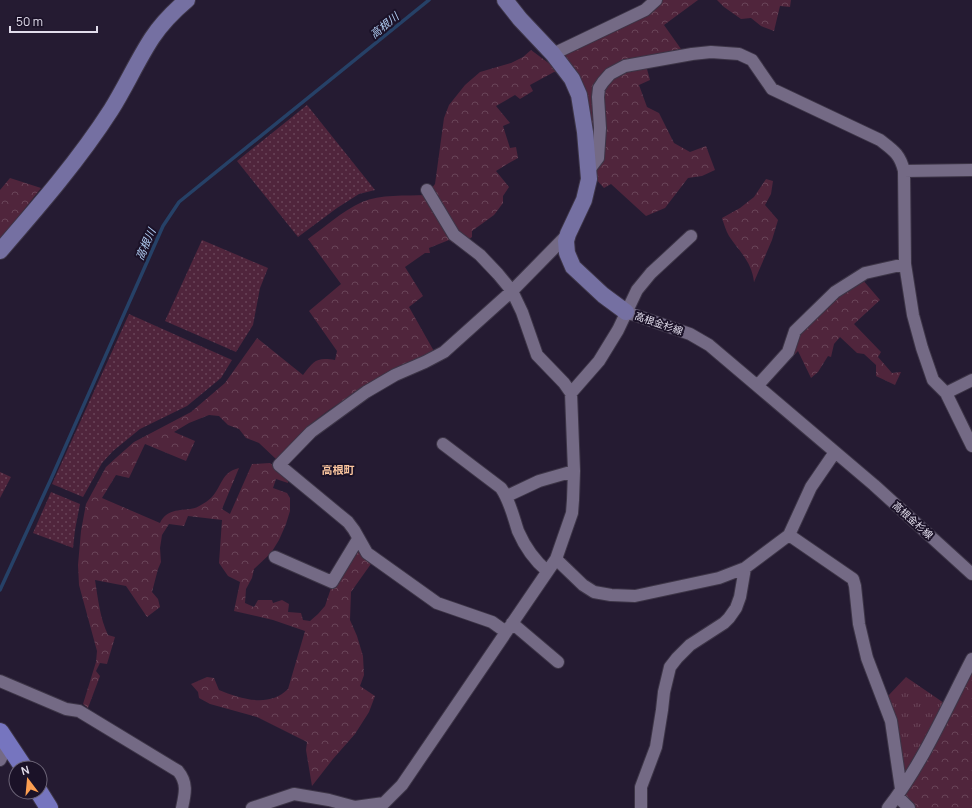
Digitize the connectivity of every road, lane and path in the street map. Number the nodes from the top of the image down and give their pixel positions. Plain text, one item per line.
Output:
1 (187, 0) edge
2 (505, 0) edge
3 (656, 0) edge
4 (553, 54) junction
5 (589, 170) junction
6 (972, 170) edge
7 (904, 171) junction
8 (427, 190) dead end
9 (568, 234) junction
10 (691, 236) dead end
11 (0, 251) edge
12 (905, 264) junction
13 (512, 291) junction
14 (626, 312) junction
15 (972, 380) edge
16 (758, 385) junction
17 (571, 393) junction
18 (946, 393) junction
19 (967, 423) edge
20 (443, 444) dead end
21 (972, 446) edge
22 (835, 452) junction
23 (574, 471) junction
24 (507, 496) junction
25 (789, 535) junction
26 (358, 539) junction
27 (275, 557) dead end
28 (556, 559) junction
29 (744, 568) junction
30 (547, 571) junction
31 (972, 574) edge
32 (509, 627) junction
33 (972, 659) edge
34 (558, 662) dead end
35 (0, 681) edge
36 (3, 745) edge
37 (17, 760) edge
38 (899, 792) junction
39 (182, 808) edge
40 (252, 808) edge
41 (641, 808) edge
42 (888, 808) edge
43 (908, 808) edge

1 - 11 street
2 - 4 street, 高根金杉線
3 - 4 street
4 - 5 street, 高根金杉線
5 - 7 street
5 - 9 street, 高根金杉線
6 - 7 street
7 - 12 street
8 - 13 street
9 - 13 street
9 - 14 street, 高根金杉線
10 - 14 street
12 - 16 street
12 - 18 street
13 - 17 street
13 - 26 street
14 - 16 street, 高根金杉線
14 - 17 street
15 - 18 street
16 - 22 street, 高根金杉線
17 - 23 street
18 - 19 street
19 - 21 street
20 - 24 street
22 - 25 street
22 - 31 street, 高根金杉線
23 - 24 street
23 - 28 street
24 - 30 street
25 - 29 street
25 - 38 street
26 - 27 street
26 - 32 street
28 - 29 street
28 - 30 street
29 - 41 street
30 - 32 street
32 - 34 street
32 - 40 street
33 - 38 street
35 - 39 street
36 - 37 main road
38 - 42 street
38 - 43 street

